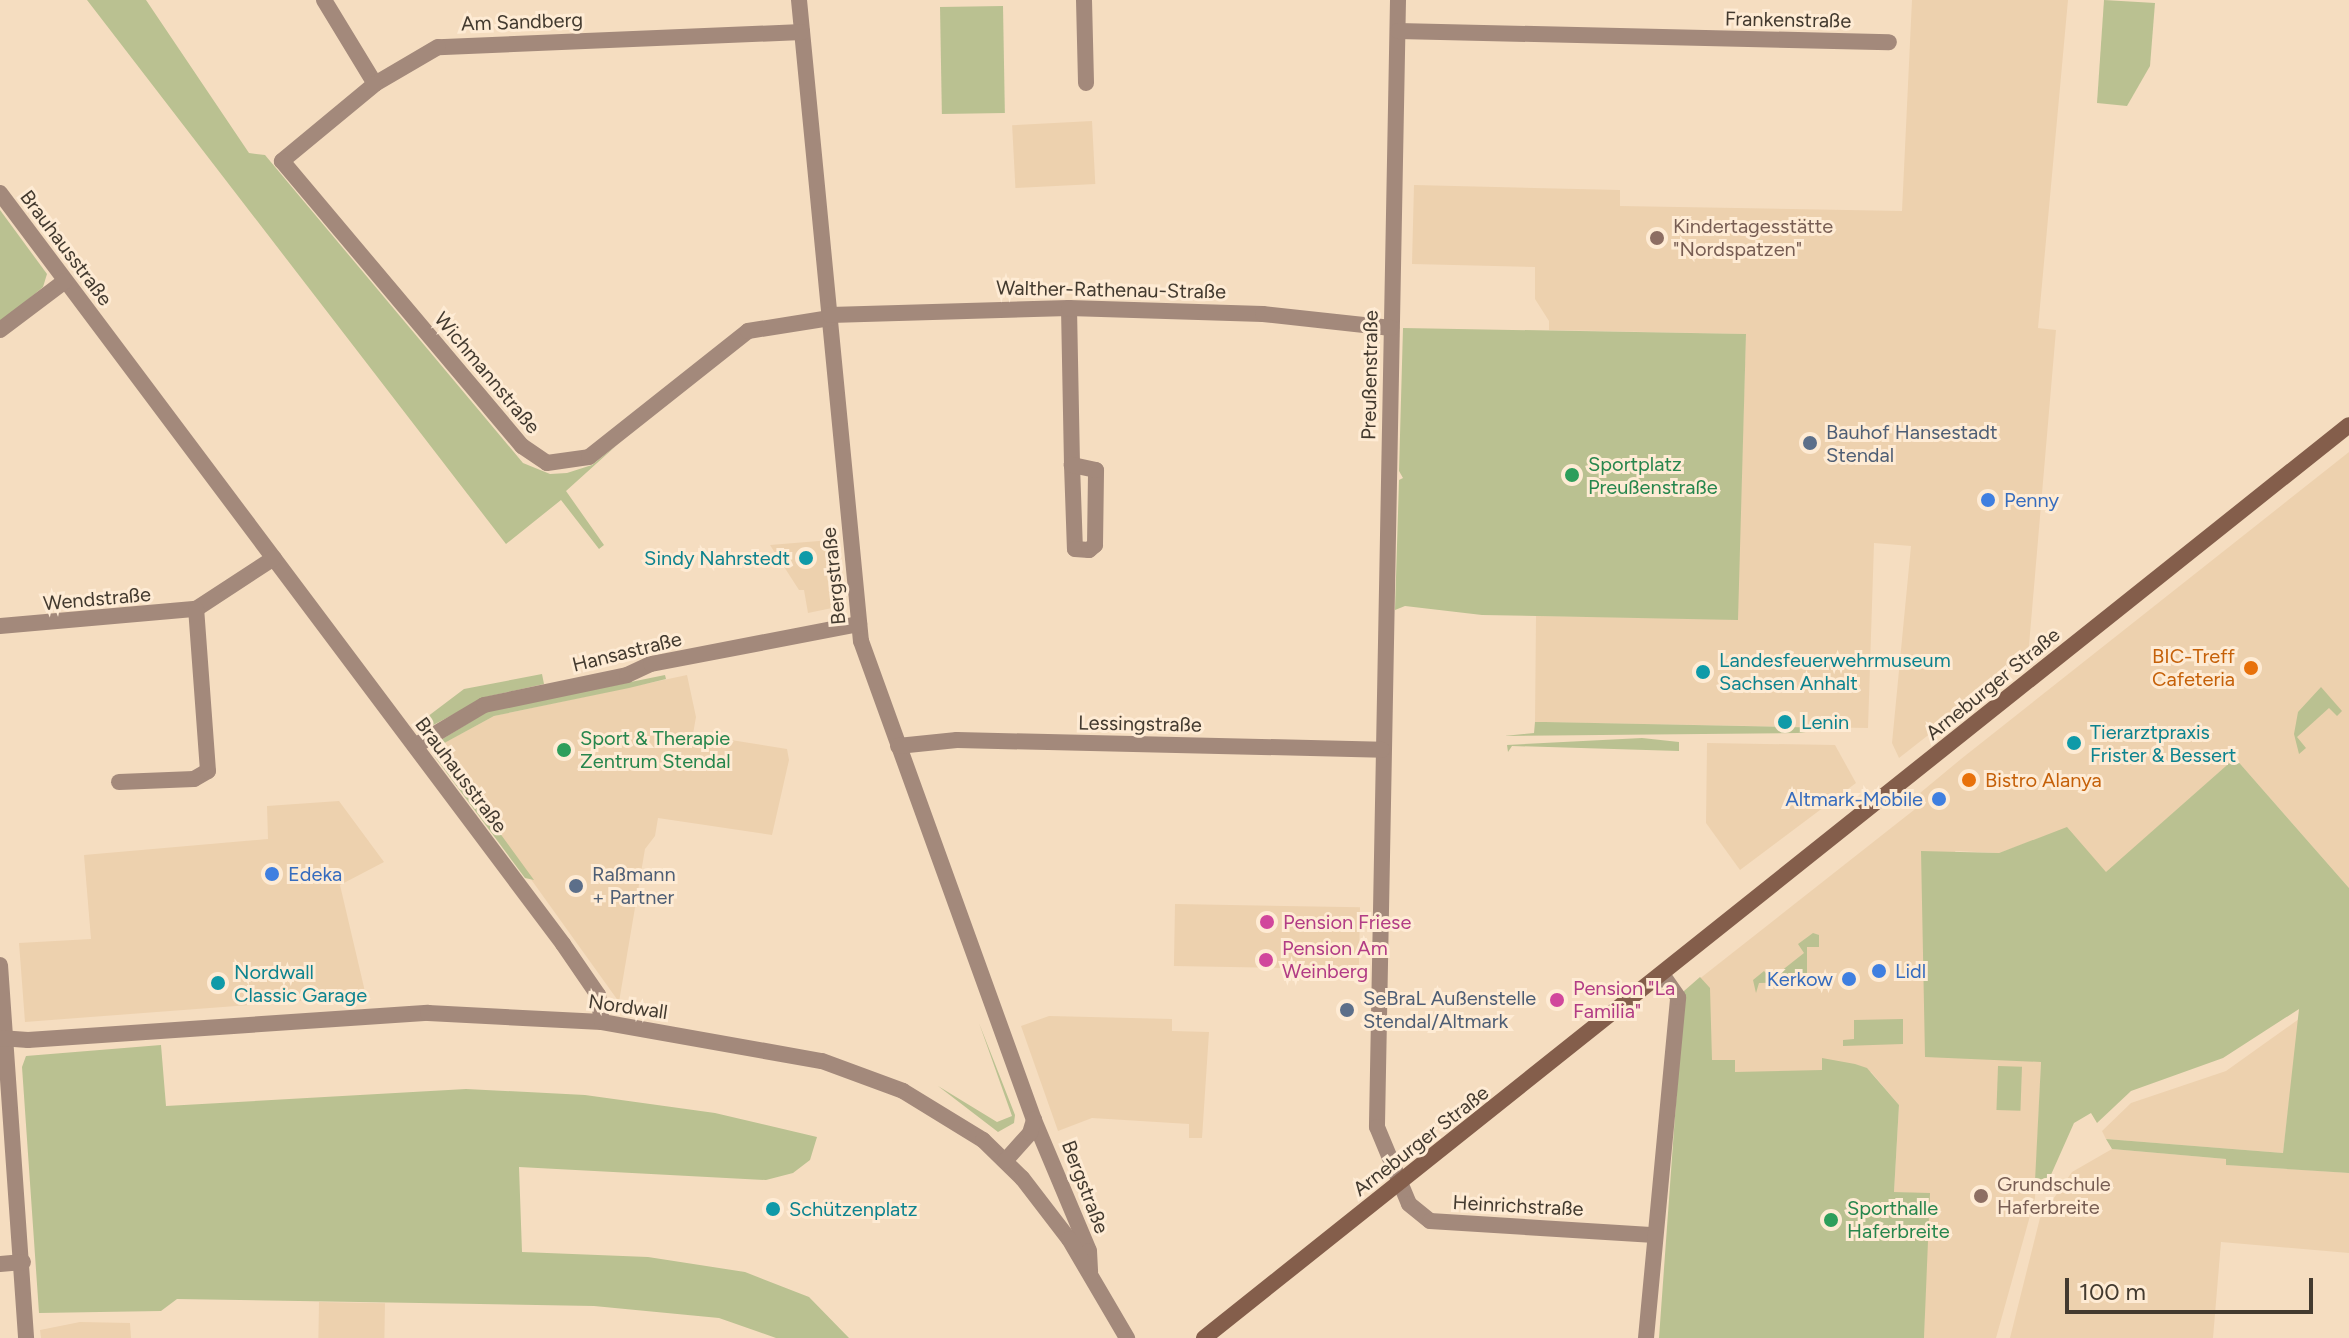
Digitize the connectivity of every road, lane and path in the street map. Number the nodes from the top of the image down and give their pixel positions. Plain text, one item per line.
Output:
1 (324, 0) edge
2 (799, 0) edge
3 (1084, 0) edge
4 (1398, 0) edge
5 (1398, 31) junction
6 (802, 32) junction
7 (1889, 42) dead end
8 (1086, 83) dead end
9 (375, 84) junction
10 (282, 161) joint
11 (0, 193) edge
12 (65, 281) junction
13 (1069, 308) junction
14 (830, 316) junction
15 (1391, 328) junction
16 (0, 330) edge
17 (2349, 425) edge
18 (1072, 465) junction
19 (274, 558) junction
20 (196, 609) junction
21 (859, 624) junction
22 (0, 626) edge
23 (415, 746) junction
24 (898, 746) junction
25 (1382, 750) junction
26 (119, 782) dead end
27 (0, 965) edge
28 (1662, 974) junction
29 (602, 1022) junction
30 (4, 1038) edge
31 (1034, 1120) junction
32 (1005, 1161) junction
33 (1401, 1182) junction
34 (1655, 1235) junction
35 (23, 1262) junction
36 (0, 1264) edge
37 (1090, 1272) junction
38 (26, 1338) edge
39 (1127, 1338) edge
40 (1204, 1338) edge
41 (1646, 1338) edge

1 - 9 street
2 - 6 street, Bergstraße
3 - 8 street
4 - 5 street, Preußenstraße
5 - 7 street, Frankenstraße
5 - 15 street, Preußenstraße
6 - 9 street, Am Sandberg
6 - 14 street, Bergstraße
9 - 10 street, Am Sandberg
10 - 14 street, Wichmannstraße
11 - 12 street, Brauhausstraße
12 - 16 street
12 - 19 street, Brauhausstraße
13 - 14 street, Walther-Rathenau-Straße
13 - 15 street, Walther-Rathenau-Straße
13 - 18 street
14 - 21 street, Bergstraße
15 - 25 street, Preußenstraße
17 - 28 main road, Arneburger Straße
18 - 18 street
19 - 20 street
19 - 23 street, Brauhausstraße
20 - 22 street, Wendstraße
20 - 26 street
21 - 23 street, Hansastraße
21 - 24 street, Bergstraße
23 - 29 street, Brauhausstraße
24 - 25 street, Lessingstraße
24 - 31 street, Bergstraße
25 - 33 street, Preußenstraße
27 - 30 street
28 - 33 main road, Arneburger Straße
28 - 34 street
29 - 30 street, Nordwall
29 - 32 street, Nordwall
30 - 35 street
31 - 32 street, Bergstraße
31 - 37 street, Bergstraße
32 - 37 street, Nordwall
33 - 34 street, Heinrichstraße
33 - 40 main road, Arneburger Straße
34 - 41 street
35 - 36 street
35 - 38 street
37 - 39 street, Nordwall

